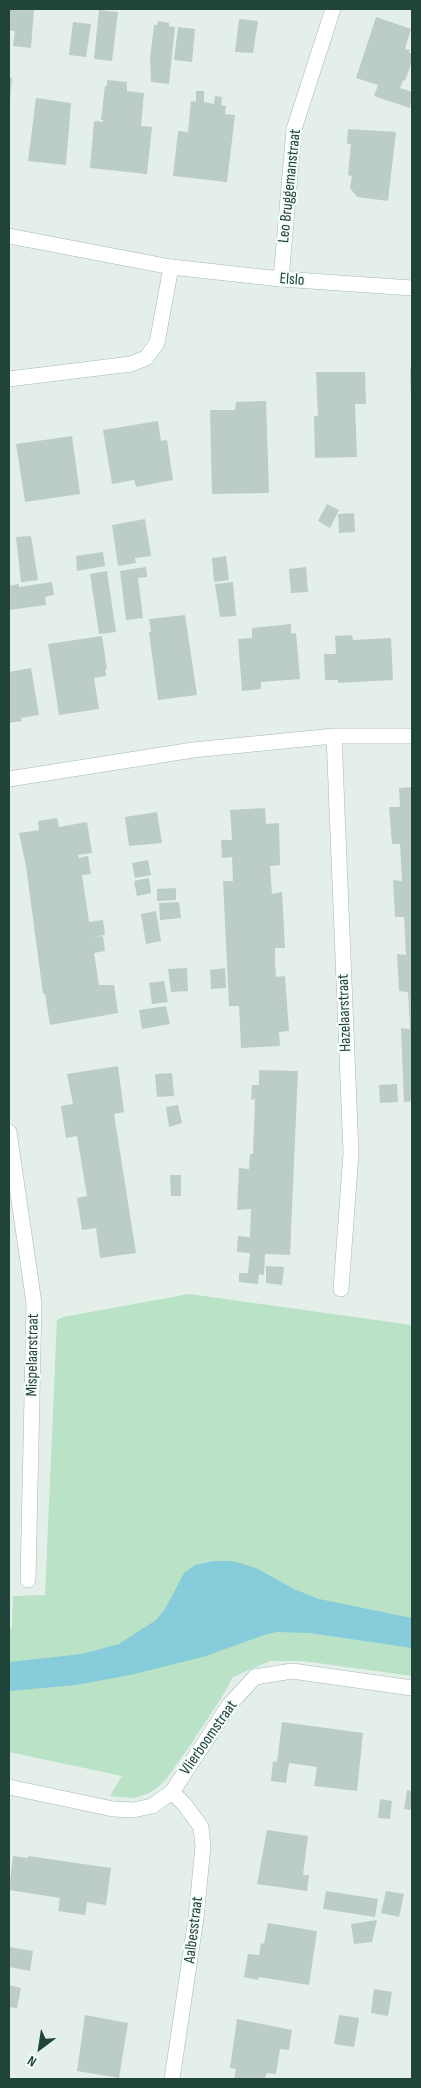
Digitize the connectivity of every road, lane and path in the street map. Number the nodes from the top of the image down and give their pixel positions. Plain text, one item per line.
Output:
1 (332, 9) edge
2 (9, 236) edge
3 (171, 267) junction
4 (281, 279) junction
5 (412, 288) edge
6 (9, 379) edge
7 (334, 736) junction
8 (412, 736) edge
9 (9, 779) edge
10 (9, 1132) edge
11 (341, 1289) dead end
12 (28, 1580) dead end
13 (412, 1688) edge
14 (9, 1787) edge
15 (172, 1792) junction
16 (172, 2079) edge

1 - 4 street, Leo Bruggemanstraat
2 - 3 street, Elslo
3 - 4 street, Elslo
3 - 6 street
4 - 5 street, Elslo
7 - 8 street
7 - 9 street
7 - 11 street, Hazelaarstraat
10 - 12 street, Mispelaarstraat
13 - 15 street, Vlierboomstraat
14 - 15 street, Vlierboomstraat
15 - 16 street, Aalbesstraat

